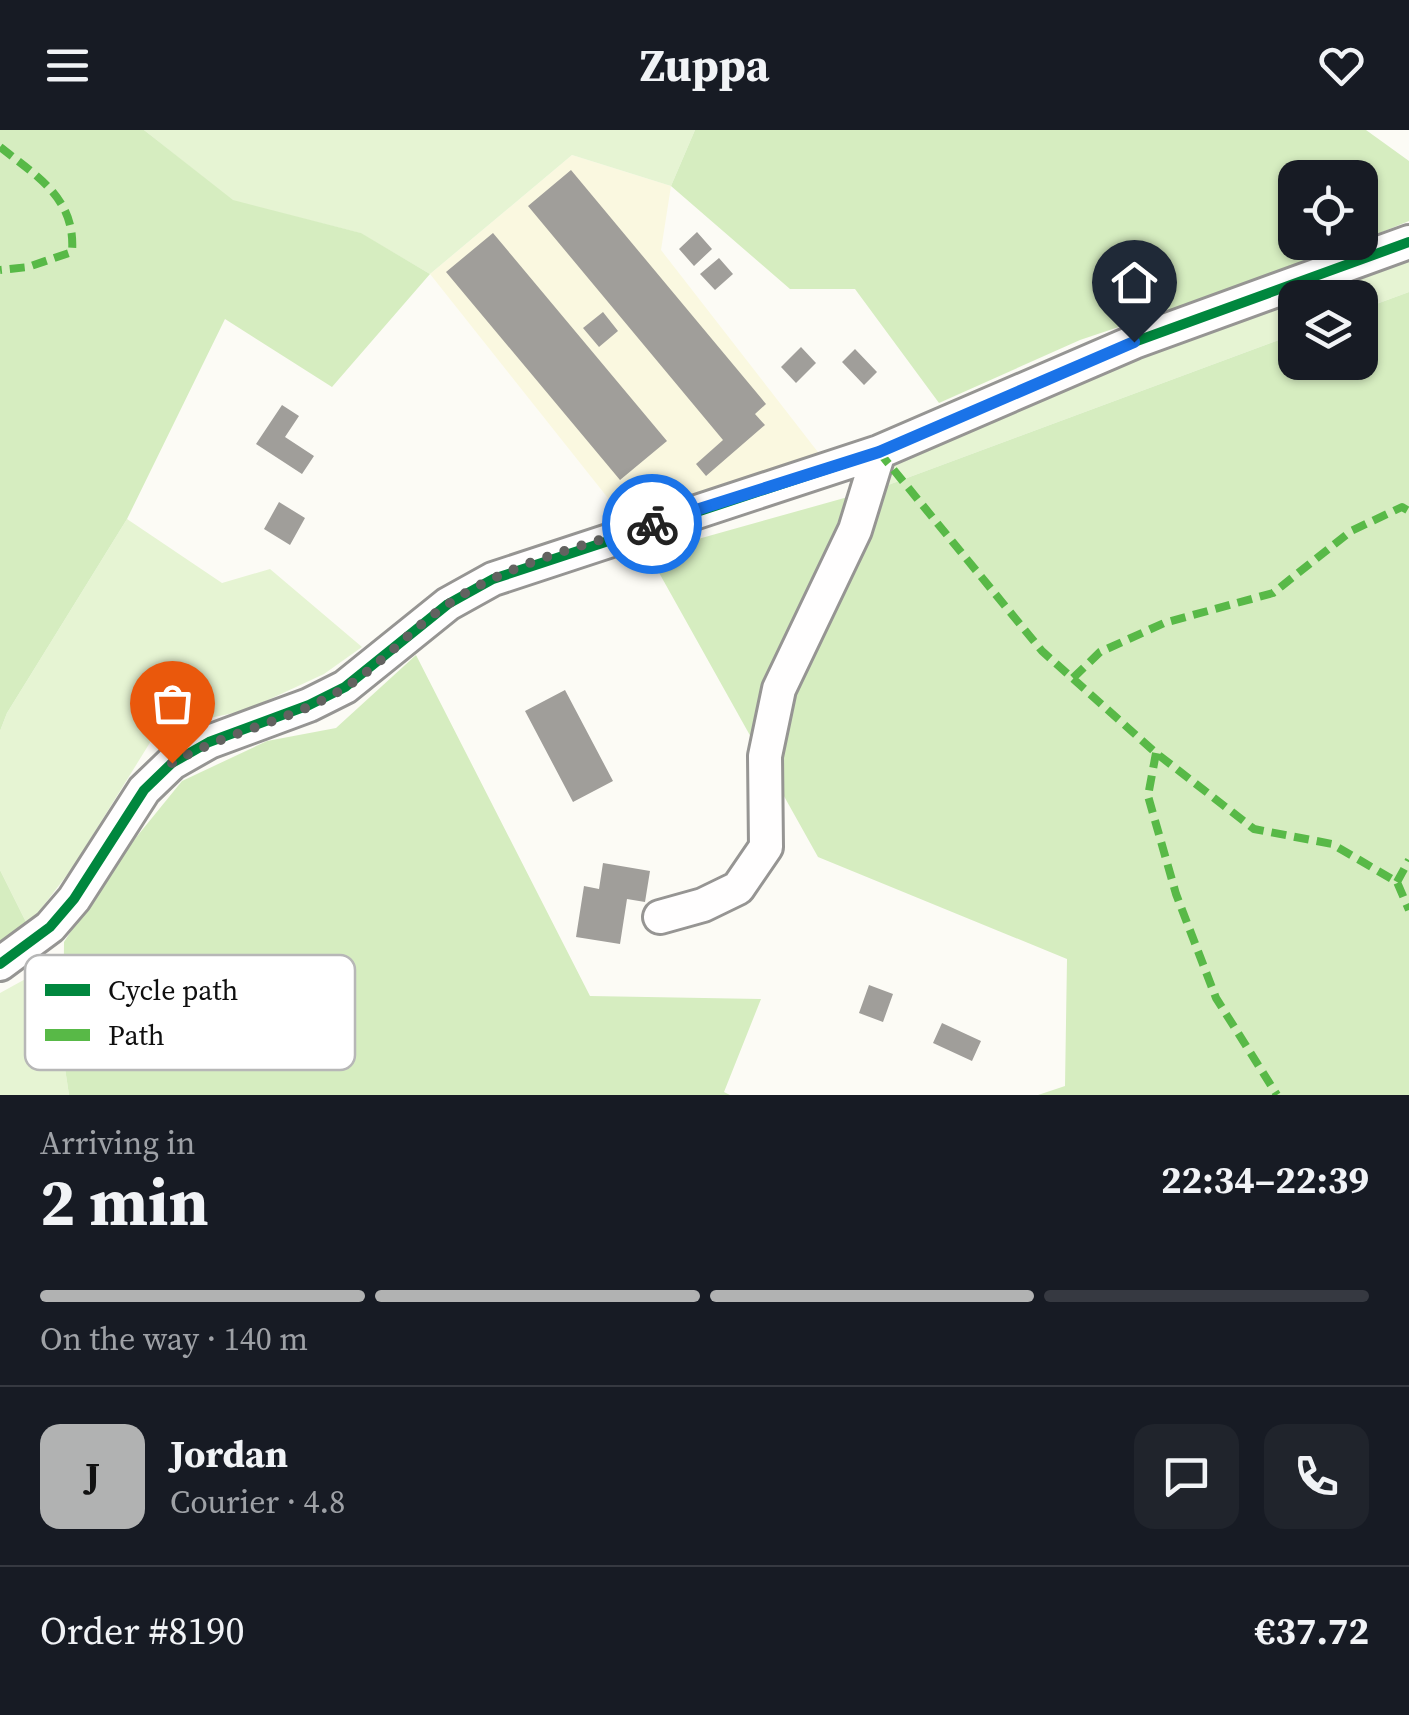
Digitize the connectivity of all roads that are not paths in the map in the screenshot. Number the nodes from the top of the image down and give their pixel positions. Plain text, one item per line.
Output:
1 (1409, 242) edge
2 (879, 452) junction
3 (660, 917) dead end
4 (0, 964) edge

1 - 2 street
2 - 3 street
2 - 4 street

